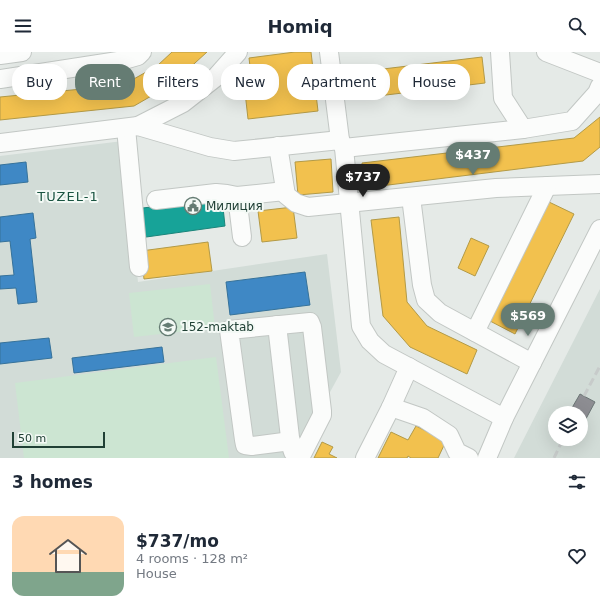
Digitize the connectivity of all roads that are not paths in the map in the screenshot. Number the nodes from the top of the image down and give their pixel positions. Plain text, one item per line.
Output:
1 (22, 52) edge
2 (142, 52) edge
3 (238, 52) edge
4 (329, 52) edge
5 (500, 52) edge
6 (546, 52) edge
7 (0, 55) edge
8 (123, 56) edge
9 (574, 57) edge
10 (600, 73) edge
11 (0, 79) edge
12 (600, 86) edge
13 (132, 127) junction
14 (523, 129) junction
15 (0, 143) edge
16 (342, 144) junction
17 (278, 146) junction
18 (600, 184) edge
19 (547, 186) junction
20 (285, 190) junction
21 (236, 196) junction
22 (411, 197) junction
23 (156, 200) dead end
24 (349, 204) junction
25 (600, 229) edge
26 (242, 237) dead end
27 (140, 267) dead end
28 (277, 325) junction
29 (475, 332) junction
30 (532, 363) junction
31 (409, 368) junction
32 (391, 407) junction
33 (504, 418) junction
34 (293, 450) edge
35 (460, 456) edge
36 (300, 458) edge
37 (366, 458) edge
38 (487, 458) edge

1 - 7 street
2 - 8 street
3 - 13 street
4 - 16 street
5 - 14 street
6 - 9 street
8 - 11 street
9 - 10 street
12 - 14 street
13 - 15 street
13 - 17 street
13 - 27 street
14 - 16 street
16 - 17 street
16 - 24 street
17 - 20 street
18 - 19 street
19 - 22 street
19 - 29 street
20 - 21 street
20 - 24 street
21 - 23 street
21 - 26 street
22 - 24 street
22 - 29 street
24 - 31 street
25 - 30 street
28 - 34 street
28 - 34 street
28 - 36 street
29 - 30 street
30 - 33 street
31 - 32 street
31 - 33 street
32 - 35 street
32 - 37 street
33 - 38 street

